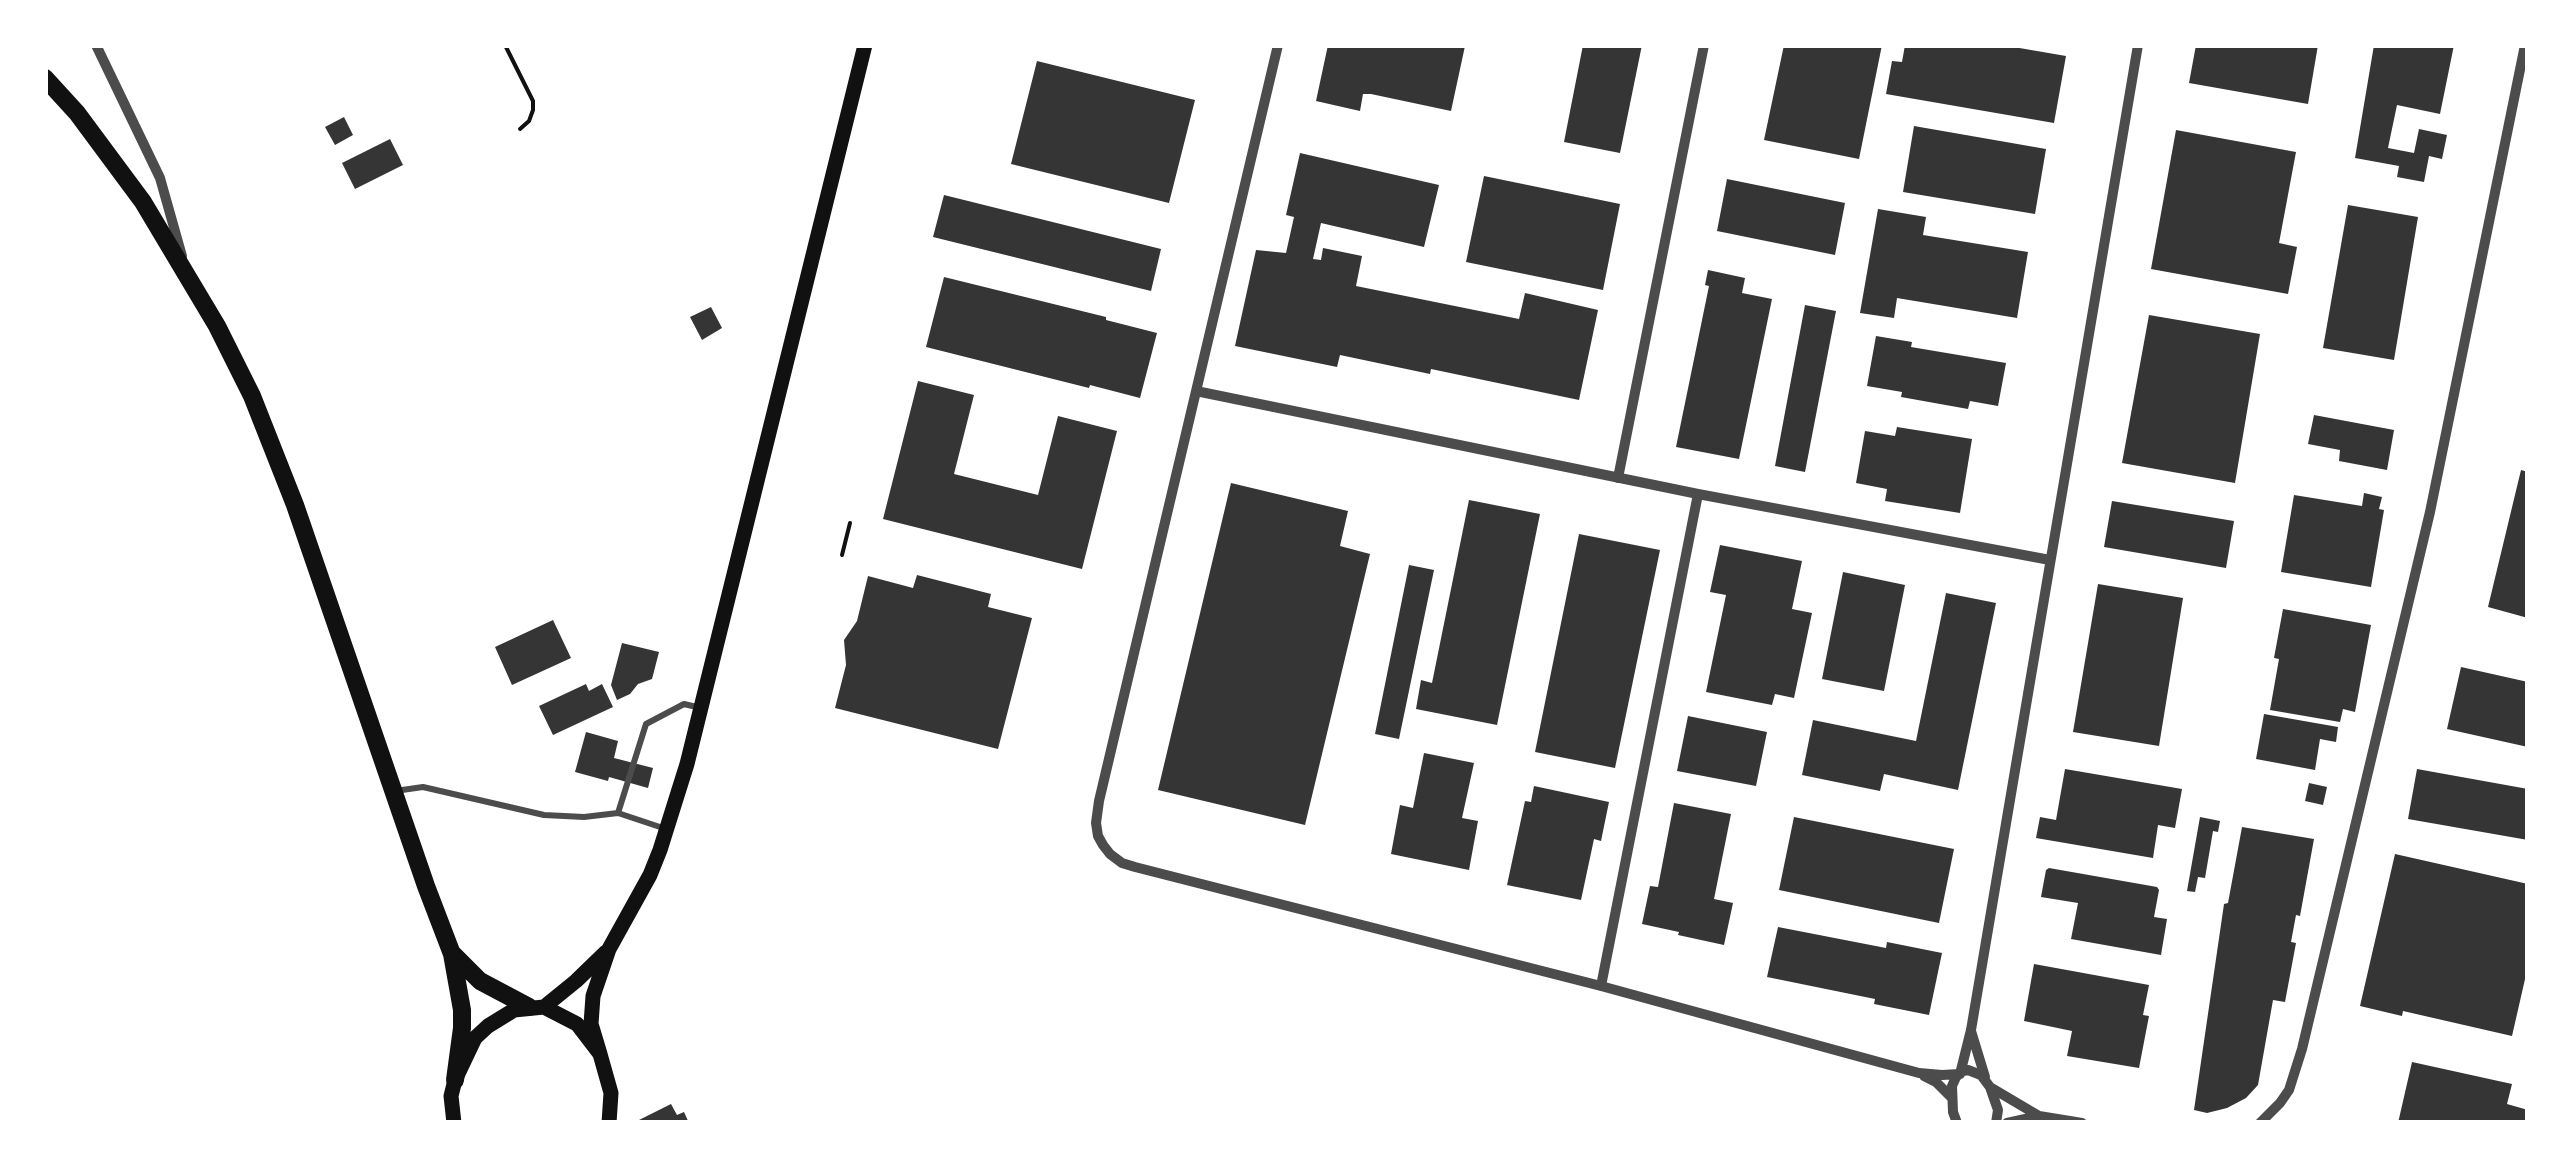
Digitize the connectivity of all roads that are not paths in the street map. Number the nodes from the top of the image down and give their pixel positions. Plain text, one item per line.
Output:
1 (96, 45) edge
2 (865, 45) edge
3 (1278, 45) edge
4 (1704, 45) edge
5 (2138, 45) edge
6 (2526, 45) edge
7 (45, 78) edge
8 (186, 272) junction
9 (1196, 391) junction
10 (1618, 478) junction
11 (1698, 494) junction
12 (2050, 560) junction
13 (702, 708) junction
14 (394, 792) junction
15 (618, 813) junction
16 (668, 829) junction
17 (609, 949) junction
18 (452, 954) junction
19 (1601, 986) junction
20 (537, 1007) junction
21 (1971, 1030) junction
22 (600, 1054) junction
23 (1919, 1072) junction
24 (1960, 1074) junction
25 (454, 1080) junction
26 (1989, 1084) junction
27 (1952, 1098) junction
28 (2040, 1116) junction
29 (1955, 1121) edge
30 (454, 1123) edge
31 (609, 1123) edge
32 (1996, 1123) edge
33 (2007, 1123) edge
34 (2082, 1123) edge
35 (2260, 1123) edge

1 - 8 street
2 - 13 main road
3 - 9 street
4 - 10 street
5 - 12 street
6 - 35 street
7 - 8 main road
8 - 14 main road
9 - 10 street
9 - 19 street
10 - 11 street
11 - 12 street
11 - 19 street
12 - 21 street
13 - 15 lane
13 - 16 main road
14 - 15 lane
14 - 18 main road
15 - 16 lane
16 - 17 main road
17 - 20 main road
17 - 22 main road
18 - 20 main road
18 - 25 main road
19 - 23 street
20 - 22 main road
20 - 25 main road
21 - 24 street
21 - 26 street
22 - 31 main road
23 - 24 street
23 - 27 street
24 - 26 street
24 - 27 street
25 - 30 main road
26 - 28 street
26 - 32 street
27 - 29 street
28 - 33 street
28 - 34 street

